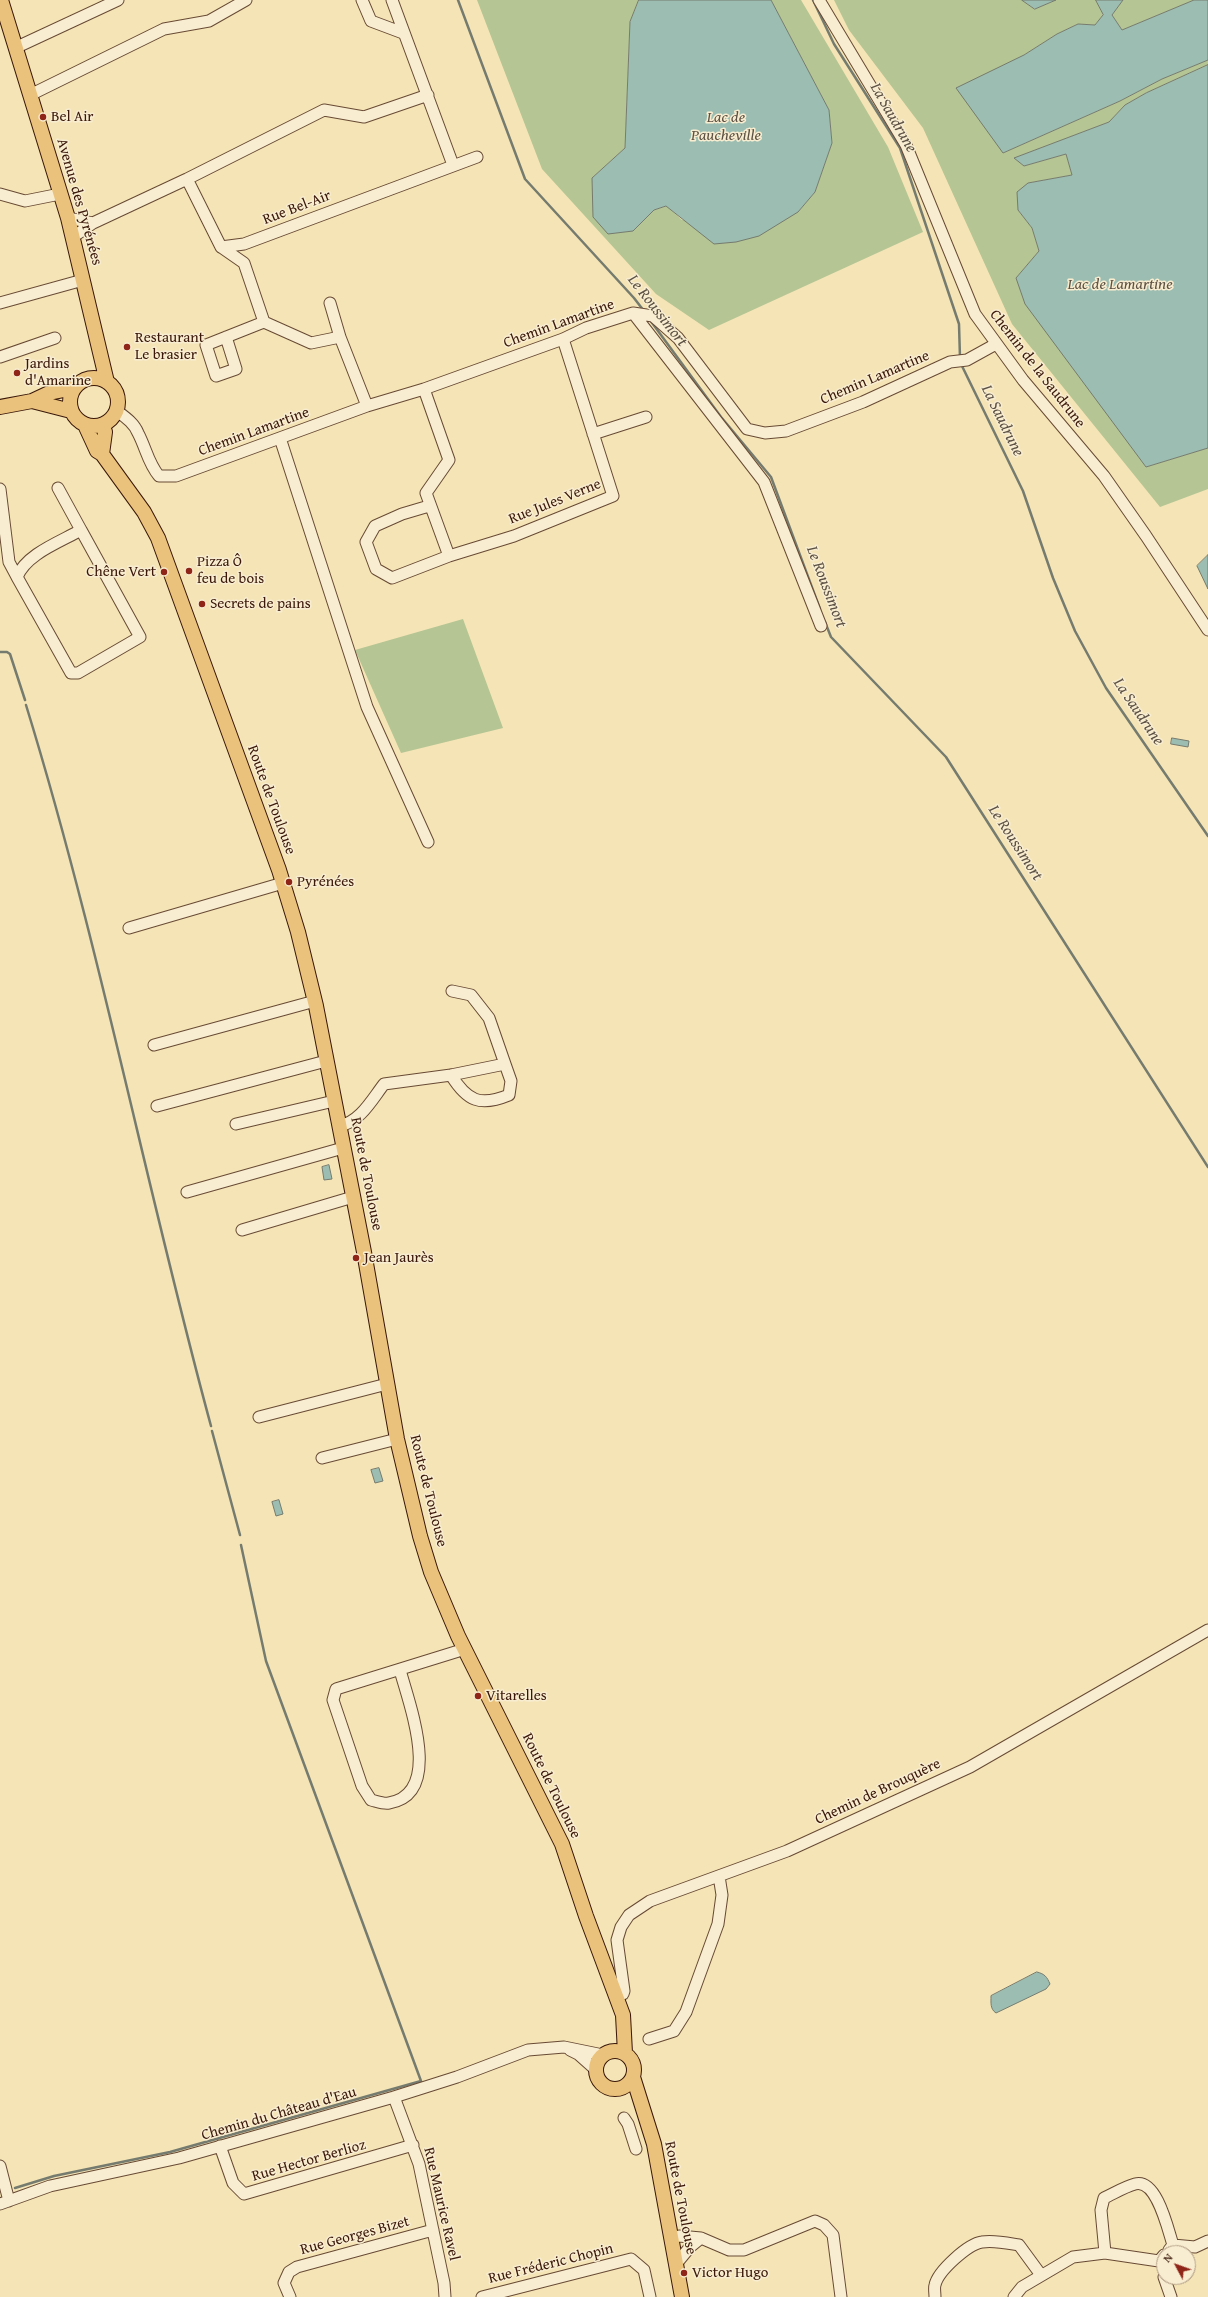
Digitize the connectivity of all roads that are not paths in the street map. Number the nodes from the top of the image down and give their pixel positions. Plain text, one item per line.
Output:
1 (1, 0) edge
2 (118, 0) edge
3 (246, 0) edge
4 (362, 0) edge
5 (392, 0) edge
6 (819, 0) edge
7 (403, 33) junction
8 (15, 48) junction
9 (428, 95) junction
10 (30, 96) junction
11 (477, 156) dead end
12 (453, 165) junction
13 (187, 179) junction
14 (0, 194) edge
15 (60, 194) junction
16 (68, 218) junction
17 (94, 223) junction
18 (73, 237) junction
19 (221, 247) junction
20 (83, 280) junction
21 (0, 303) edge
22 (330, 303) dead end
23 (633, 313) junction
24 (264, 322) junction
25 (226, 337) dead end
26 (340, 337) junction
27 (55, 338) dead end
28 (562, 339) junction
29 (996, 344) junction
30 (98, 346) junction
31 (0, 357) edge
32 (90, 378) junction
33 (107, 382) junction
34 (74, 388) junction
35 (424, 389) junction
36 (32, 401) junction
37 (367, 406) junction
38 (0, 407) edge
39 (71, 411) junction
40 (116, 411) junction
41 (646, 417) dead end
42 (85, 425) junction
43 (102, 425) junction
44 (593, 434) junction
45 (280, 438) junction
46 (102, 454) junction
47 (58, 488) dead end
48 (0, 489) edge
49 (429, 506) junction
50 (81, 530) junction
51 (8, 551) junction
52 (449, 556) junction
53 (28, 560) junction
54 (17, 577) junction
55 (821, 626) dead end
56 (1208, 630) edge
57 (428, 842) dead end
58 (283, 883) junction
59 (129, 928) dead end
60 (452, 992) dead end
61 (315, 1001) junction
62 (154, 1045) dead end
63 (326, 1061) junction
64 (505, 1064) junction
65 (451, 1075) junction
66 (334, 1101) junction
67 (157, 1106) dead end
68 (236, 1124) dead end
69 (339, 1126) junction
70 (343, 1148) junction
71 (187, 1192) dead end
72 (353, 1197) junction
73 (242, 1230) dead end
74 (387, 1384) junction
75 (259, 1417) dead end
76 (397, 1439) junction
77 (322, 1458) dead end
78 (1208, 1630) edge
79 (465, 1649) junction
80 (400, 1670) junction
81 (719, 1876) junction
82 (616, 1996) junction
83 (649, 2039) dead end
84 (564, 2047) junction
85 (606, 2053) junction
86 (625, 2053) junction
87 (596, 2070) junction
88 (633, 2077) junction
89 (618, 2088) junction
90 (394, 2097) junction
91 (624, 2118) dead end
92 (648, 2129) junction
93 (220, 2146) junction
94 (412, 2146) junction
95 (636, 2149) dead end
96 (0, 2166) edge
97 (4, 2202) edge
98 (432, 2230) junction
99 (671, 2238) junction
100 (701, 2238) junction
101 (1208, 2241) edge
102 (1164, 2245) edge
103 (1196, 2247) edge
104 (1105, 2253) junction
105 (1156, 2253) edge
106 (676, 2264) junction
107 (1041, 2275) junction
108 (1167, 2285) edge
109 (290, 2297) edge
110 (444, 2297) edge
111 (482, 2297) edge
112 (650, 2297) edge
113 (682, 2297) edge
114 (841, 2297) edge
115 (935, 2297) edge
116 (1014, 2297) edge
117 (1171, 2297) edge

1 - 8 main road, Avenue des Pyrénées
2 - 8 street
3 - 10 street
4 - 7 street
5 - 7 street
6 - 29 street, Chemin de la Saudrune
7 - 9 street
8 - 10 main road, Avenue des Pyrénées
9 - 12 street
9 - 13 street
10 - 15 main road, Avenue des Pyrénées
11 - 12 street, Rue Bel-Air
12 - 19 street, Rue Bel-Air
13 - 17 street
13 - 19 street
14 - 15 street
15 - 16 main road, Avenue des Pyrénées
16 - 17 street
16 - 18 main road, Avenue des Pyrénées
17 - 18 street
18 - 20 main road, Avenue des Pyrénées
19 - 24 street
20 - 21 street
20 - 30 main road, Avenue des Pyrénées
22 - 26 street
23 - 28 street, Chemin Lamartine
23 - 29 street, Chemin Lamartine
23 - 55 street
24 - 25 street
24 - 26 street
26 - 37 street
27 - 31 street
28 - 35 street, Chemin Lamartine
28 - 44 street, Rue Jules Verne
29 - 56 street, Chemin de la Saudrune
30 - 32 main road, Avenue des Pyrénées
30 - 33 main road, Avenue des Pyrénées
32 - 33 main road
32 - 34 main road
33 - 40 main road
34 - 36 main road
34 - 39 main road
35 - 37 street, Chemin Lamartine
35 - 49 street
36 - 38 main road
36 - 39 main road
37 - 45 street, Chemin Lamartine
39 - 42 main road
40 - 43 main road
40 - 45 street, Chemin Lamartine
41 - 44 street
42 - 43 main road
42 - 46 main road, Route de Toulouse
43 - 46 main road
44 - 52 street, Rue Jules Verne
45 - 57 street
46 - 58 main road, Route de Toulouse
47 - 50 street
48 - 51 street
49 - 52 street
49 - 52 street
50 - 53 street
50 - 54 street
51 - 53 street
51 - 54 street
53 - 54 street
58 - 59 street
58 - 61 main road, Route de Toulouse
60 - 64 street
61 - 62 street
61 - 63 main road, Route de Toulouse
63 - 66 main road, Route de Toulouse
63 - 67 street
64 - 65 street
64 - 65 street
65 - 69 street
66 - 68 street
66 - 69 main road, Route de Toulouse
69 - 70 main road, Route de Toulouse
70 - 71 street
70 - 72 main road, Route de Toulouse
72 - 73 street
72 - 74 main road, Route de Toulouse
74 - 75 street
74 - 76 main road, Route de Toulouse
76 - 77 street
76 - 79 main road, Route de Toulouse
78 - 81 street, Chemin de Brouquère
79 - 80 street
79 - 82 main road, Route de Toulouse
80 - 80 street
81 - 82 street, Chemin de Brouquère
81 - 83 street
82 - 85 main road, Route de Toulouse
82 - 86 main road, Route de Toulouse
84 - 85 street, Chemin du Château d'Eau
84 - 87 street
84 - 90 street, Chemin du Château d'Eau
85 - 86 main road
85 - 87 main road
86 - 88 main road
87 - 89 main road
88 - 89 main road
88 - 92 main road, Route de Toulouse
89 - 92 main road, Route de Toulouse
90 - 93 street, Chemin du Château d'Eau
90 - 94 street, Rue Maurice Ravel
91 - 95 street
92 - 99 main road, Route de Toulouse
93 - 94 street, Rue Hector Berlioz
93 - 97 street, Chemin du Château d'Eau
94 - 98 street, Rue Maurice Ravel
96 - 97 street
98 - 109 street, Rue Georges Bizet
98 - 110 street, Rue Maurice Ravel
99 - 100 street
99 - 106 main road, Route de Toulouse
100 - 106 street
100 - 114 street
101 - 103 street
102 - 104 street
104 - 105 street
104 - 107 street
106 - 113 main road, Route de Toulouse
107 - 115 street
107 - 116 street
108 - 117 street
111 - 112 street, Rue Fréderic Chopin

